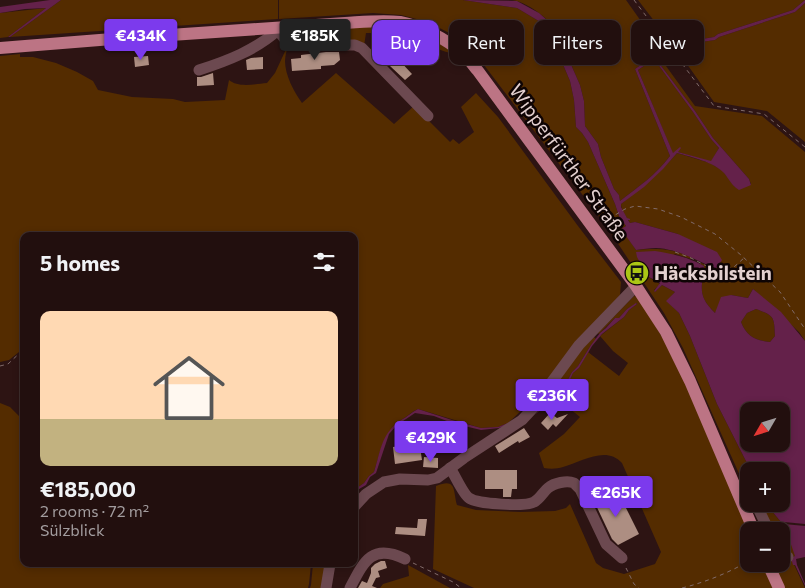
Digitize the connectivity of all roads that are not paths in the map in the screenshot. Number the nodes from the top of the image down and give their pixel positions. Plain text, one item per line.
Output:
1 (277, 29) junction
2 (0, 48) edge
3 (199, 70) dead end
4 (428, 116) dead end
5 (636, 286) junction
6 (450, 468) junction
7 (740, 487) edge
8 (358, 503) edge
9 (622, 558) road end
10 (406, 559) road end
11 (330, 567) edge
12 (772, 572) edge
13 (326, 588) edge
14 (350, 588) edge
15 (779, 588) edge

1 - 2 main road, Wipperfürther Straße
1 - 3 street
1 - 4 street
1 - 5 main road, Wipperfürther Straße
5 - 6 street
5 - 7 main road, Wipperfürther Straße
6 - 8 street
6 - 9 street
10 - 14 street
11 - 13 street
12 - 15 main road

